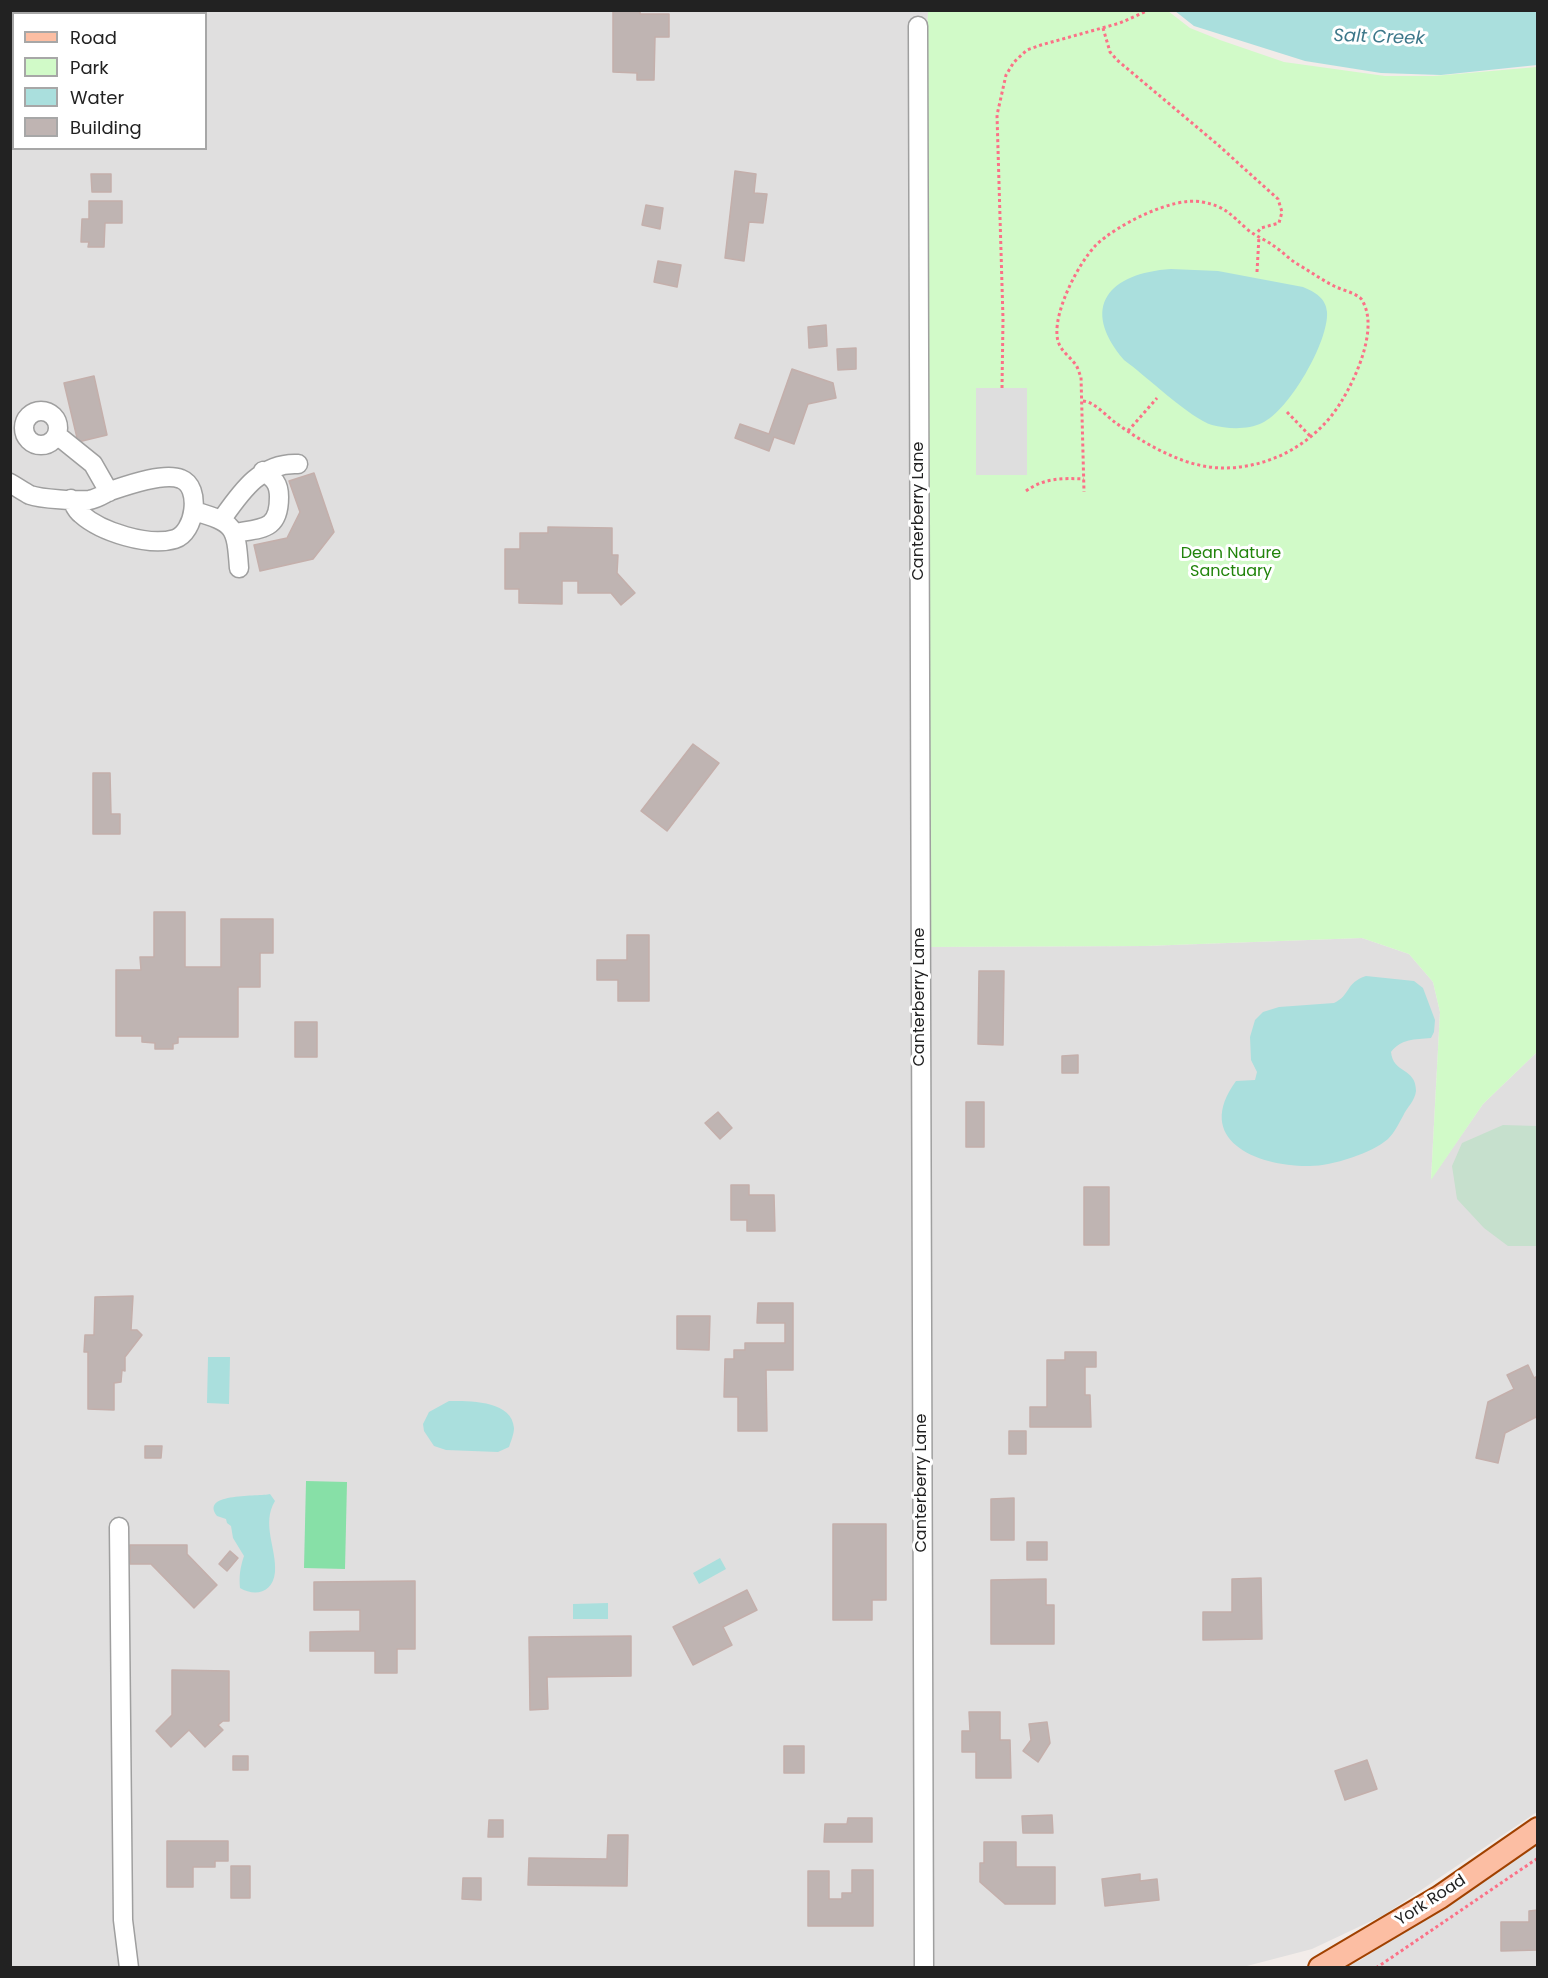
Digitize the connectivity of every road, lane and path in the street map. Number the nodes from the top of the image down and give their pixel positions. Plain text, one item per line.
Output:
1 (1149, 10) edge
2 (918, 26) dead end
3 (1103, 28) junction
4 (1257, 236) junction
5 (1257, 272) dead end
6 (1002, 388) dead end
7 (1158, 398) dead end
8 (1083, 401) junction
9 (1287, 412) dead end
10 (1128, 432) junction
11 (57, 435) dead end
12 (1311, 437) junction
13 (298, 464) dead end
14 (263, 471) junction
15 (1084, 478) junction
16 (10, 483) edge
17 (1026, 491) dead end
18 (109, 492) junction
19 (1084, 492) dead end
20 (71, 499) junction
21 (194, 511) junction
22 (222, 519) junction
23 (235, 533) junction
24 (240, 568) dead end
25 (119, 1527) dead end
26 (1538, 1829) edge
27 (1538, 1858) edge
28 (129, 1968) edge
29 (924, 1968) edge
30 (1320, 1968) edge
31 (1376, 1968) edge

1 - 3 path
2 - 29 street, Canterberry Lane
3 - 4 path
3 - 6 path
4 - 5 path
4 - 8 path
4 - 12 path
7 - 10 path
8 - 10 path
8 - 15 path
9 - 12 path
10 - 12 path
11 - 18 street
13 - 14 street
14 - 22 street
14 - 23 street
15 - 17 path
15 - 19 path
16 - 20 street
18 - 20 street
18 - 21 street
20 - 21 street
21 - 22 street
22 - 23 street
23 - 24 street
25 - 28 street
26 - 30 main road, York Road
27 - 31 path

